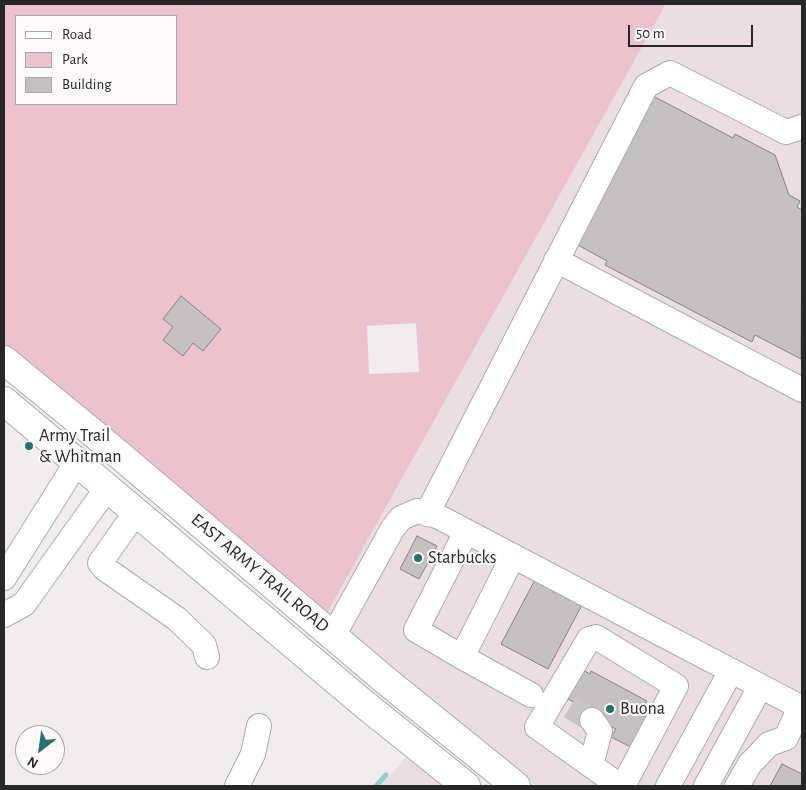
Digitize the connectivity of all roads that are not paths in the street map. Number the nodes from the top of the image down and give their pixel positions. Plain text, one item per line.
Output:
1 (802, 127) edge
2 (556, 260) junction
3 (4, 360) edge
4 (802, 390) edge
5 (4, 401) edge
6 (77, 462) junction
7 (107, 488) junction
8 (136, 512) junction
9 (427, 514) junction
10 (466, 532) junction
11 (513, 556) junction
12 (4, 578) edge
13 (4, 615) edge
14 (652, 630) junction
15 (333, 636) junction
16 (207, 657) dead end
17 (462, 657) junction
18 (634, 660) junction
19 (731, 671) junction
20 (760, 687) junction
21 (531, 695) dead end
22 (801, 708) edge
23 (592, 720) dead end
24 (259, 726) dead end
25 (591, 765) junction
26 (237, 786) edge
27 (466, 786) edge
28 (516, 786) edge
29 (622, 786) edge
30 (668, 786) edge
31 (706, 786) edge
32 (737, 786) edge

1 - 2 street
2 - 4 street
2 - 9 street
3 - 15 main road, EAST ARMY TRAIL ROAD
5 - 6 main road, EAST ARMY TRAIL ROAD
6 - 7 main road, EAST ARMY TRAIL ROAD
6 - 12 street
7 - 8 main road, EAST ARMY TRAIL ROAD
7 - 13 street
8 - 16 street
8 - 27 main road, EAST ARMY TRAIL ROAD
9 - 10 street
9 - 15 street
10 - 11 street
10 - 17 street
11 - 14 street
11 - 17 street
14 - 18 street
14 - 19 street
15 - 28 main road, EAST ARMY TRAIL ROAD
17 - 21 street
18 - 25 street
18 - 29 street
19 - 20 street
19 - 30 street
20 - 22 street
20 - 31 street
22 - 32 street
23 - 25 street
24 - 26 street
25 - 29 street

